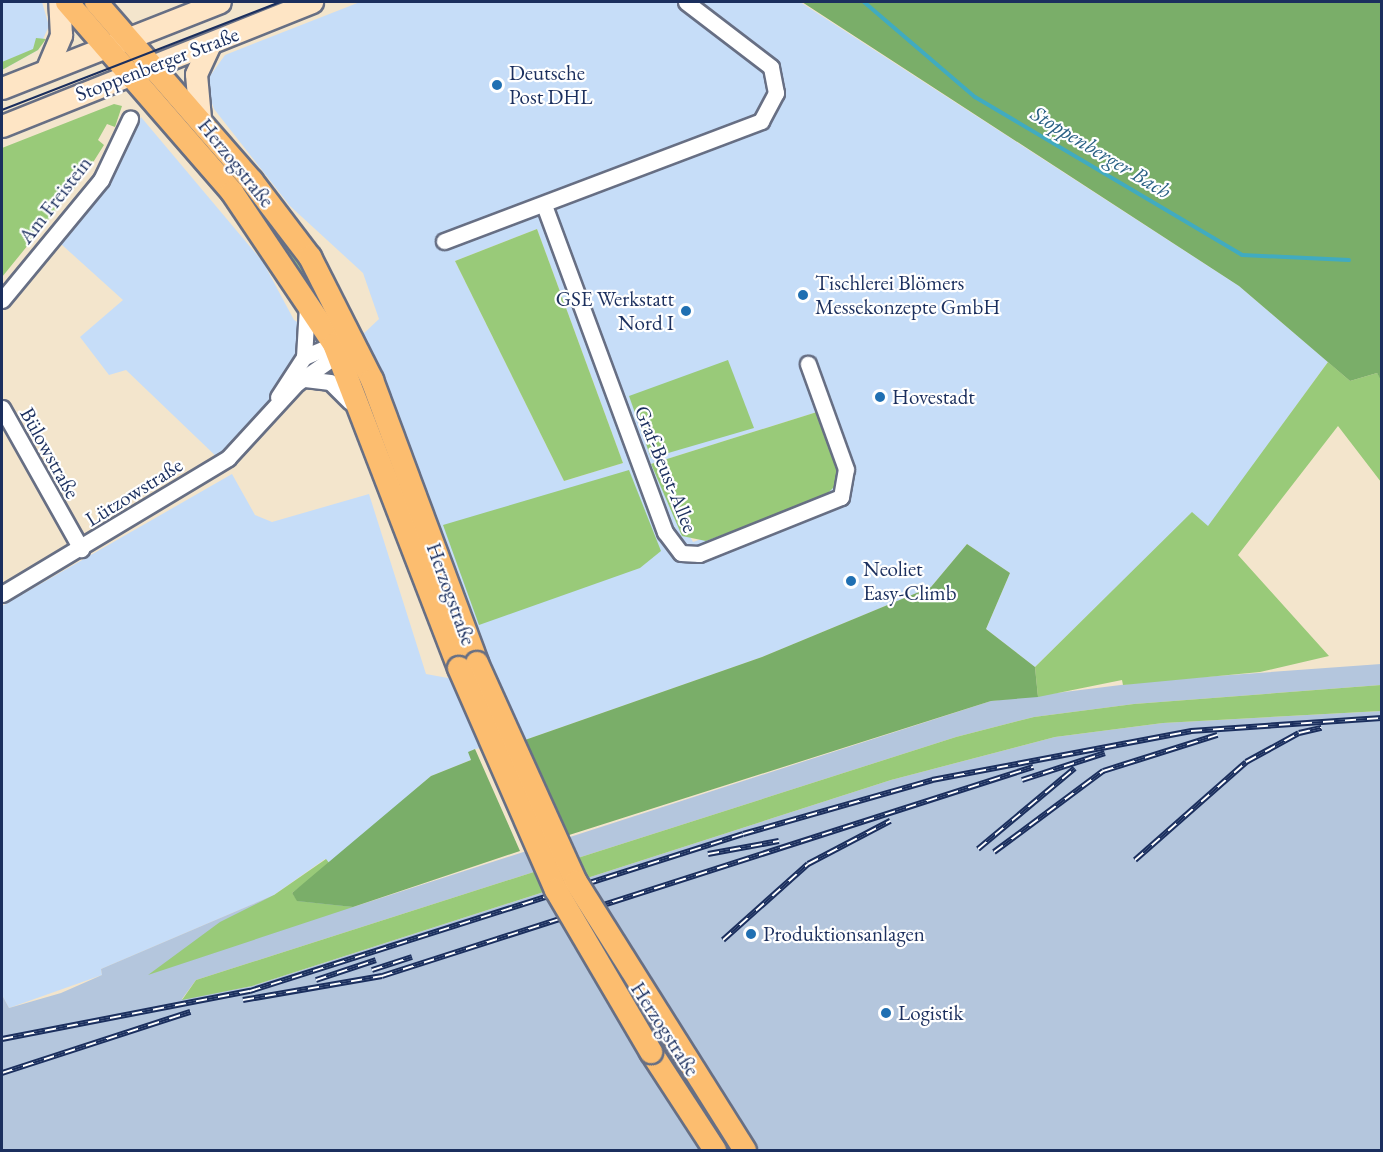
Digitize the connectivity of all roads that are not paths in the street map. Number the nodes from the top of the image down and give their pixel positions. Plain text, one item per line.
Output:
1 (59, 2) edge
2 (67, 2) edge
3 (96, 2) edge
4 (220, 2) edge
5 (312, 2) edge
6 (686, 2) edge
7 (210, 44) junction
8 (131, 55) junction
9 (48, 66) junction
10 (2, 88) edge
11 (200, 118) junction
12 (130, 119) dead end
13 (2, 126) edge
14 (544, 205) junction
15 (444, 241) dead end
16 (2, 300) edge
17 (307, 301) junction
18 (342, 346) junction
19 (304, 357) junction
20 (808, 364) dead end
21 (305, 379) junction
22 (2, 408) edge
23 (275, 408) junction
24 (375, 444) junction
25 (81, 549) junction
26 (2, 594) edge
27 (468, 665) junction
28 (716, 1150) edge
29 (745, 1150) edge

1 - 9 main road
2 - 8 main road
3 - 8 main road
4 - 8 main road, Stoppenberger Straße
5 - 7 main road, Stoppenberger Straße
6 - 14 street
7 - 8 main road, Stoppenberger Straße
7 - 11 main road
8 - 9 main road, Stoppenberger Straße
8 - 11 main road, Herzogstraße
8 - 13 main road, Stoppenberger Straße
8 - 17 main road, Herzogstraße
9 - 10 main road, Stoppenberger Straße
11 - 18 main road, Herzogstraße
12 - 16 street, Am Freistein
14 - 15 street
14 - 20 street, Graf-Beust-Allee
17 - 18 main road, Herzogstraße
17 - 19 street
18 - 19 street, Lützowstraße
18 - 21 street, Lützowstraße
18 - 24 main road, Herzogstraße
18 - 27 main road, Herzogstraße
19 - 23 street, Lützowstraße
21 - 23 street, Lützowstraße
21 - 24 street
22 - 25 street, Bülowstraße
23 - 25 street, Lützowstraße
24 - 27 main road, Herzogstraße
25 - 26 street, Lützowstraße
27 - 28 main road, Herzogstraße, bridge
27 - 29 main road, Herzogstraße, bridge

